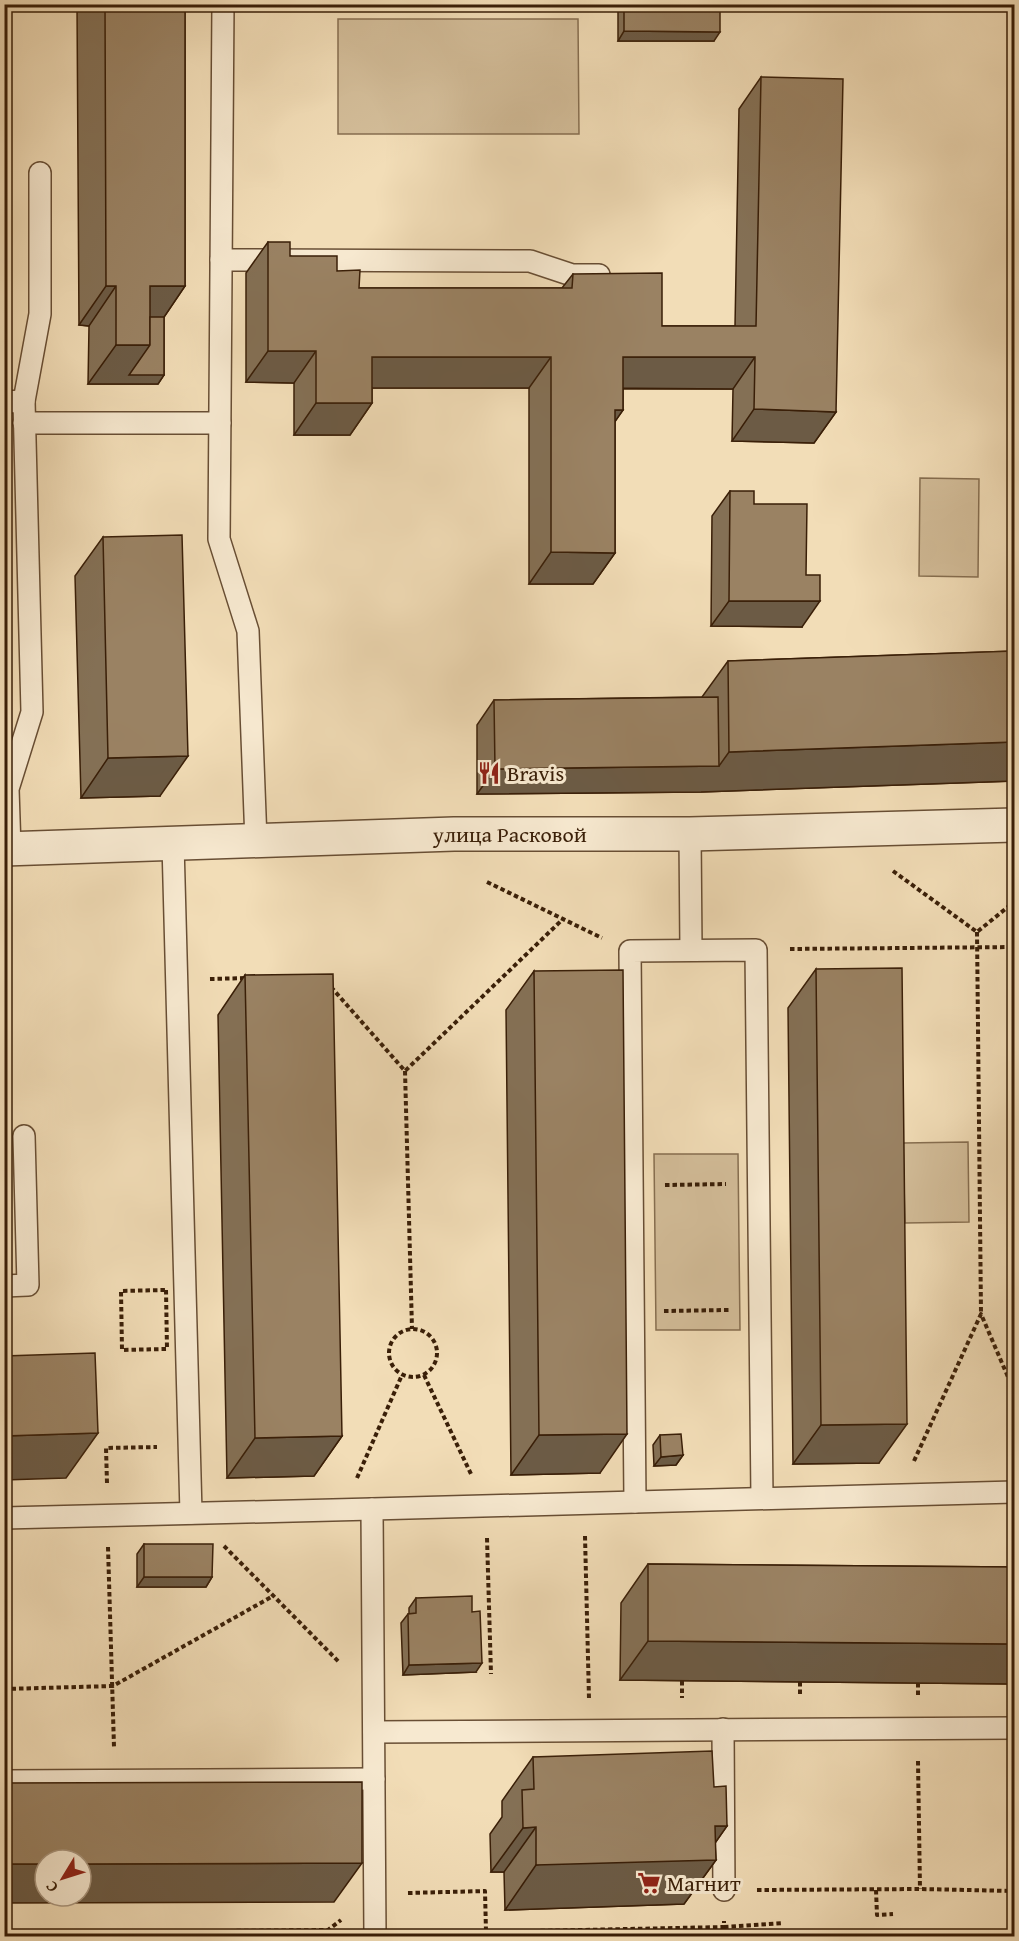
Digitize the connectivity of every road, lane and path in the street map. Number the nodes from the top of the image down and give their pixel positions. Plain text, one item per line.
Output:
1 (223, 4) edge
2 (40, 173) dead end
3 (221, 260) junction
4 (618, 275) edge
5 (14, 402) edge
6 (24, 423) junction
7 (220, 423) junction
8 (1014, 825) edge
9 (690, 834) junction
10 (256, 841) junction
11 (173, 844) junction
12 (7, 849) edge
13 (893, 871) dead end
14 (487, 882) dead end
15 (1014, 902) edge
16 (563, 919) junction
17 (977, 932) junction
18 (1014, 947) edge
19 (977, 948) junction
20 (691, 950) junction
21 (756, 950) junction
22 (630, 951) junction
23 (255, 978) edge
24 (176, 980) junction
25 (329, 985) edge
26 (405, 1071) junction
27 (24, 1136) dead end
28 (758, 1184) junction
29 (632, 1185) junction
30 (4, 1286) edge
31 (760, 1310) junction
32 (633, 1311) junction
33 (981, 1314) junction
34 (412, 1329) junction
35 (122, 1350) joint
36 (402, 1375) junction
37 (424, 1375) junction
38 (1014, 1391) edge
39 (189, 1446) junction
40 (1014, 1492) edge
41 (898, 1495) junction
42 (762, 1498) junction
43 (635, 1502) junction
44 (584, 1503) junction
45 (486, 1505) junction
46 (344, 1509) junction
47 (372, 1509) junction
48 (191, 1513) junction
49 (108, 1515) junction
50 (4, 1518) edge
51 (273, 1596) junction
52 (491, 1674) dead end
53 (918, 1683) edge
54 (113, 1686) junction
55 (4, 1689) edge
56 (374, 1696) junction
57 (918, 1728) junction
58 (1014, 1728) edge
59 (723, 1730) junction
60 (590, 1731) junction
61 (374, 1732) junction
62 (374, 1779) junction
63 (115, 1780) junction
64 (4, 1781) edge
65 (920, 1889) junction
66 (724, 1890) junction
67 (876, 1890) junction
68 (1014, 1891) edge
69 (375, 1893) junction
70 (893, 1914) dead end
71 (783, 1923) dead end
72 (724, 1927) junction
73 (4, 1933) edge
74 (375, 1936) edge

1 - 3 lane
2 - 5 lane
3 - 4 lane
3 - 7 lane
5 - 6 lane
6 - 7 lane
6 - 12 lane
7 - 10 lane
8 - 9 street, улица Расковой
9 - 10 street, улица Расковой
9 - 20 lane
10 - 11 street, улица Расковой
11 - 12 street, улица Расковой
11 - 24 lane
13 - 17 path
14 - 16 path
15 - 17 path
16 - 22 path
16 - 26 path
17 - 19 path
18 - 19 path
19 - 21 path
19 - 33 path
20 - 21 lane
20 - 22 lane
21 - 28 lane
22 - 29 lane
23 - 24 path
24 - 39 lane
25 - 26 path
26 - 34 path
27 - 30 lane
28 - 29 path
28 - 31 lane
29 - 32 lane
31 - 32 path
31 - 42 lane
32 - 43 lane
33 - 38 path
33 - 41 path
34 - 36 path
34 - 37 path
35 - 35 path
36 - 37 path
36 - 46 path
37 - 45 path
39 - 48 lane
39 - 49 path
40 - 41 lane
41 - 42 lane
42 - 43 lane
43 - 44 lane
44 - 45 lane
44 - 60 path
45 - 47 lane
45 - 52 path
46 - 47 lane
46 - 48 lane
47 - 56 lane
48 - 49 lane
48 - 51 path
49 - 50 lane
49 - 54 path
51 - 54 path
51 - 56 path
53 - 57 path
54 - 55 path
54 - 63 path
56 - 61 lane
57 - 58 lane
57 - 59 lane
57 - 65 path
59 - 60 lane
59 - 66 lane
60 - 61 lane
61 - 62 lane
62 - 63 lane
62 - 69 lane
63 - 64 lane
65 - 67 path
65 - 68 path
66 - 67 path
66 - 72 path
67 - 70 path
69 - 72 path
69 - 73 path
69 - 74 lane
71 - 72 path

